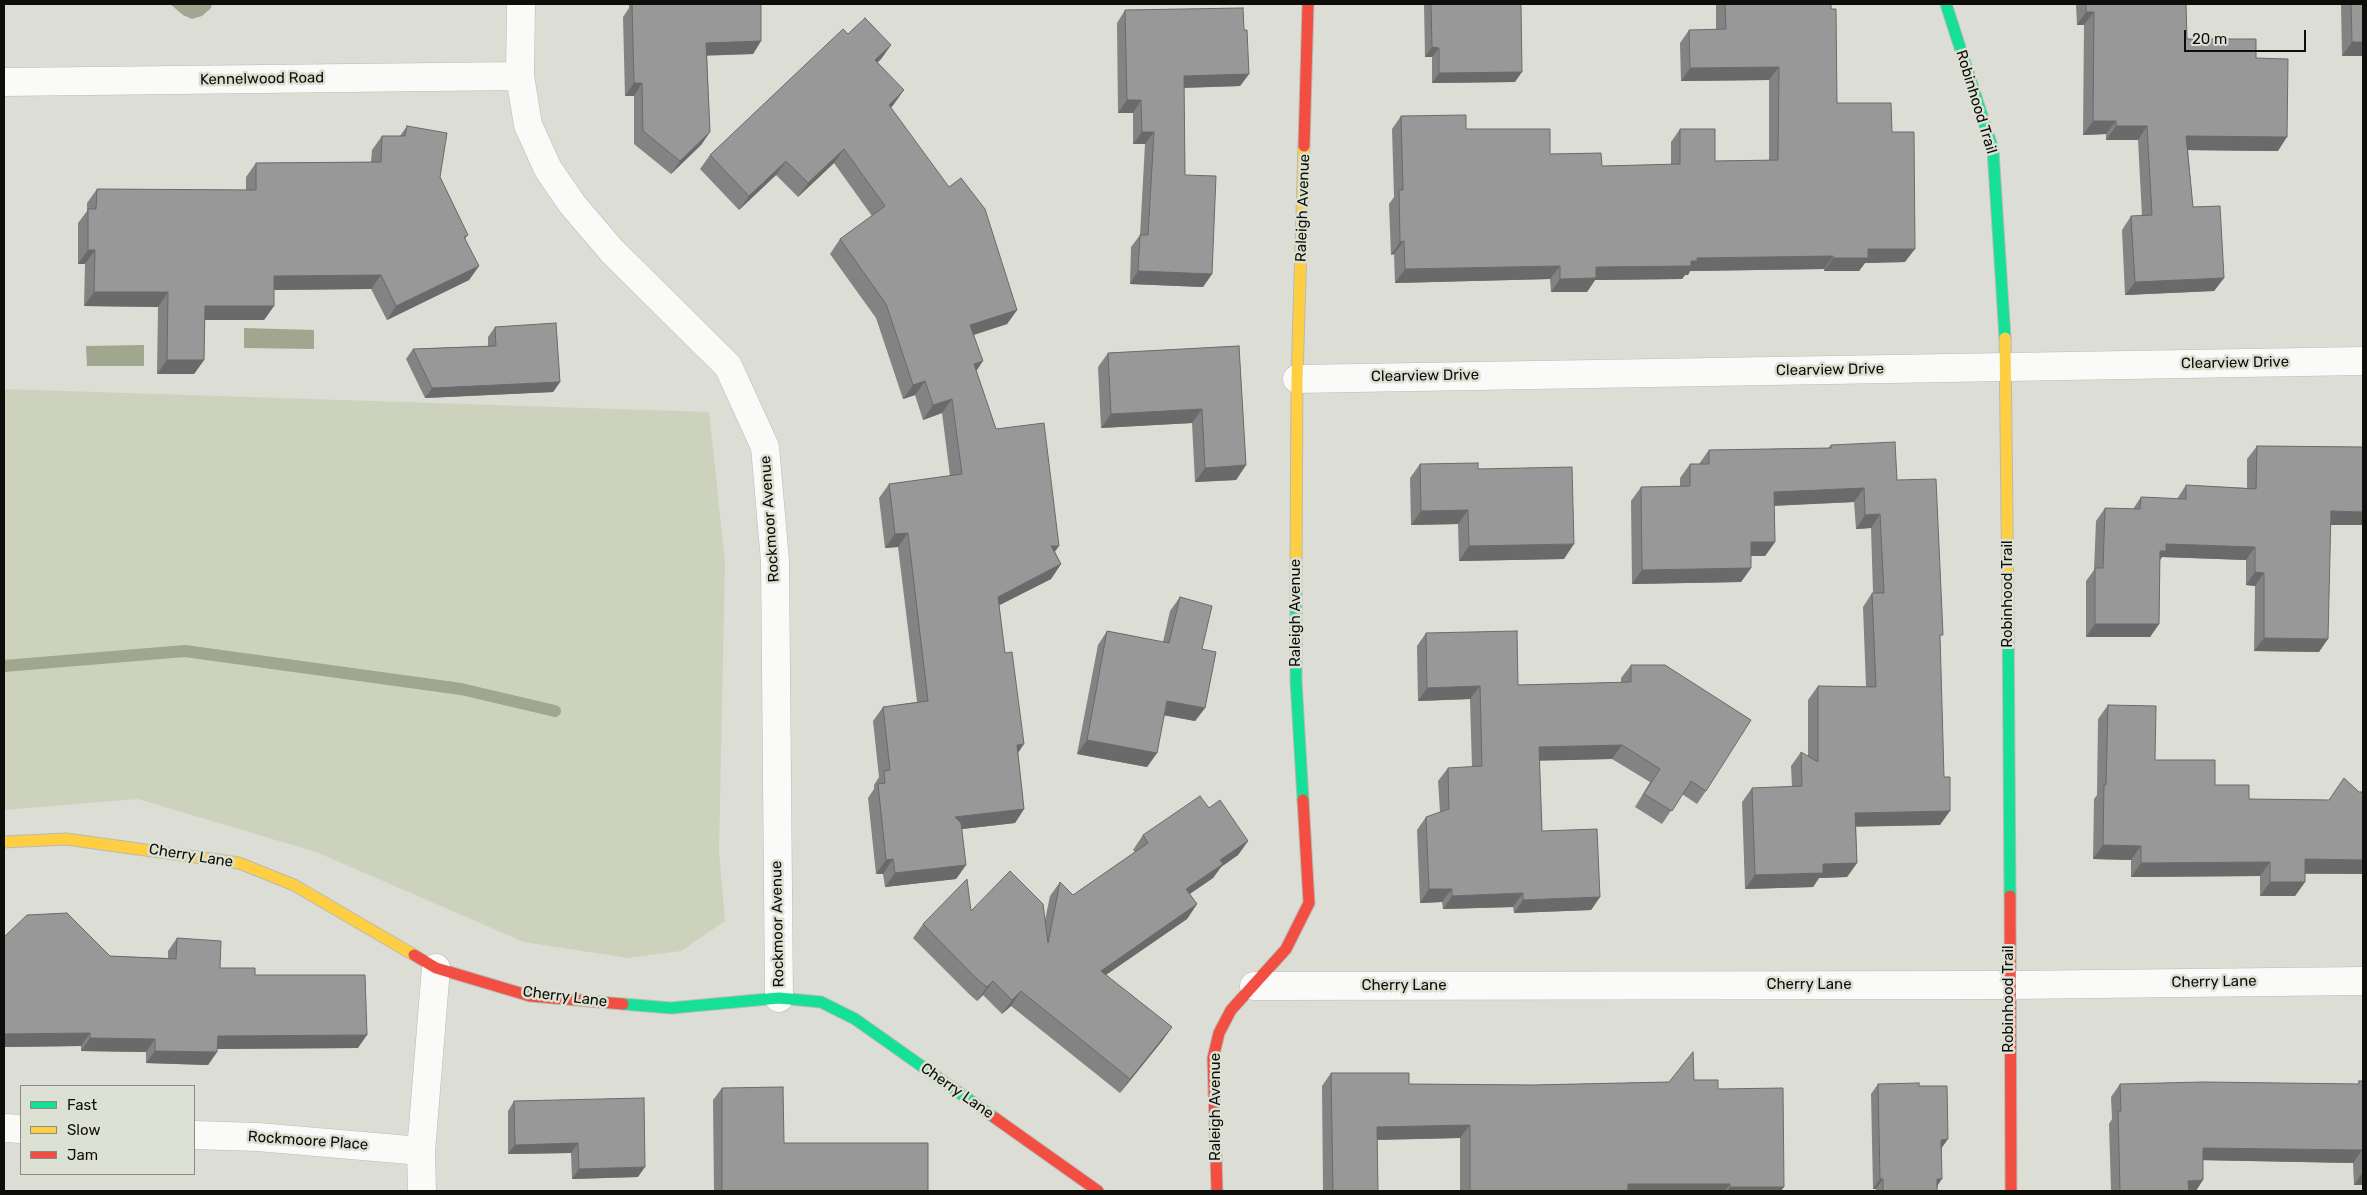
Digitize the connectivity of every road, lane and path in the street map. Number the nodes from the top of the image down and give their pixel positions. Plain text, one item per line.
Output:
1 (521, 4) edge
2 (1308, 4) edge
3 (1946, 4) edge
4 (520, 76) junction
5 (4, 82) edge
6 (2363, 361) edge
7 (2007, 366) junction
8 (1297, 379) junction
9 (4, 842) edge
10 (436, 968) junction
11 (2363, 980) edge
12 (2009, 985) junction
13 (1254, 986) junction
14 (778, 998) junction
15 (4, 1128) edge
16 (20, 1129) edge
17 (195, 1135) edge
18 (421, 1151) junction
19 (422, 1191) edge
20 (1098, 1191) edge
21 (1216, 1191) edge
22 (2011, 1191) edge

1 - 4 street, Rockmoor Avenue
2 - 8 street, Raleigh Avenue
3 - 7 street, Robinhood Trail
4 - 5 street, Kennelwood Road
4 - 14 street, Rockmoor Avenue
6 - 7 street, Clearview Drive
7 - 8 street, Clearview Drive
7 - 12 street, Robinhood Trail
8 - 13 street, Raleigh Avenue
9 - 10 street, Cherry Lane
10 - 14 street, Cherry Lane
10 - 18 street
11 - 12 street, Cherry Lane
12 - 13 street, Cherry Lane
12 - 22 street, Robinhood Trail
13 - 21 street, Raleigh Avenue
14 - 20 street, Cherry Lane
15 - 16 street
17 - 18 street, Rockmoore Place
18 - 19 street

